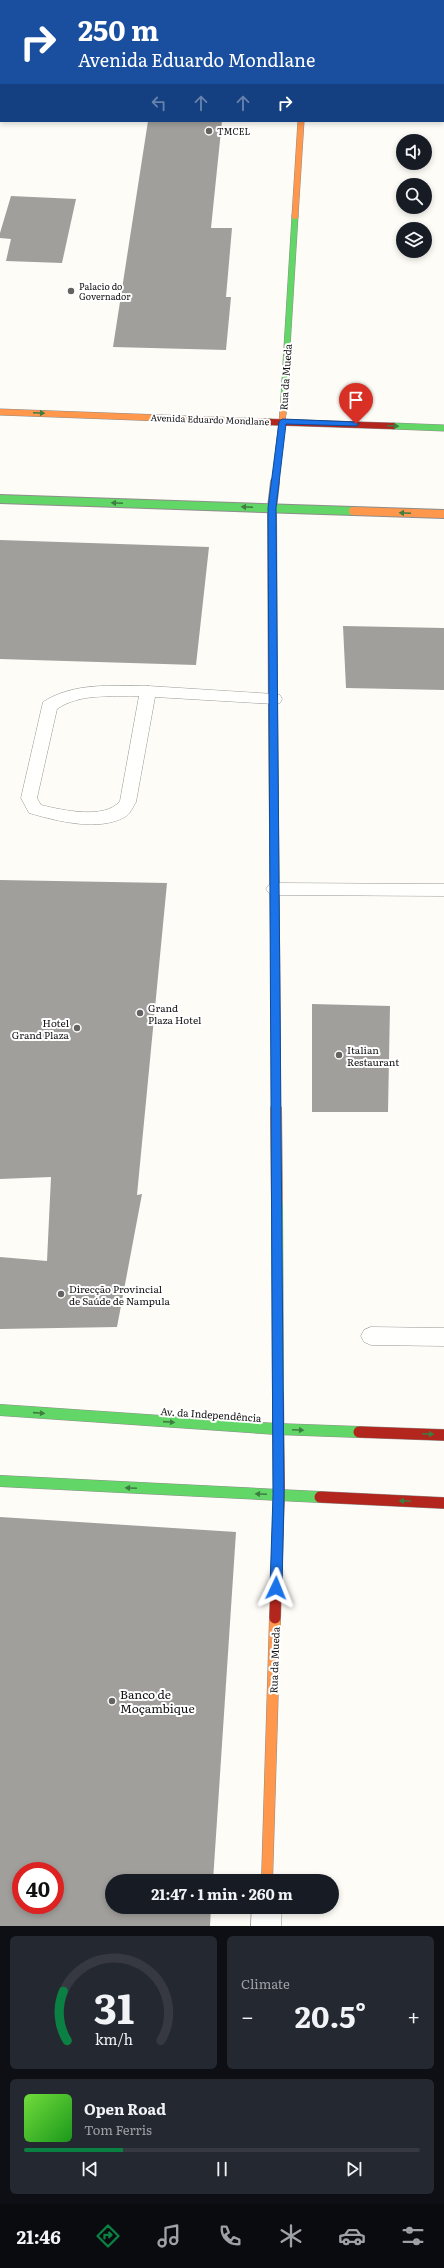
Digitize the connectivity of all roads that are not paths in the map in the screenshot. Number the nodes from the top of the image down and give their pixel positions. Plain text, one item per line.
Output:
1 (301, 122) edge
2 (0, 412) edge
3 (282, 422) junction
4 (444, 428) edge
5 (0, 499) edge
6 (272, 508) junction
7 (444, 514) edge
8 (148, 691) junction
9 (274, 700) junction
10 (275, 889) junction
11 (444, 890) edge
12 (370, 1336) dead end
13 (444, 1337) edge
14 (0, 1410) edge
15 (278, 1429) junction
16 (444, 1435) edge
17 (0, 1481) edge
18 (279, 1495) junction
19 (444, 1503) edge
20 (267, 1874) edge
21 (267, 1914) edge
22 (266, 1926) edge

1 - 3 street, Rua da Mueda
2 -> 3 street, Avenida Eduardo Mondlane
3 -> 4 street, Avenida Eduardo Mondlane
3 - 6 street, Rua da Mueda
6 -> 5 street
7 -> 6 street
6 - 9 street, Rua da Mueda
8 - 8 lane
8 - 9 lane
9 - 10 street, Rua da Mueda
10 - 11 lane
10 - 15 street, Rua da Mueda
12 - 13 lane
14 -> 15 street, Av. da Independência
15 -> 16 street, Av. da Independência
15 - 18 street, Rua da Mueda
18 -> 17 street
19 -> 18 street
18 - 20 street, Rua da Mueda
21 - 22 street

